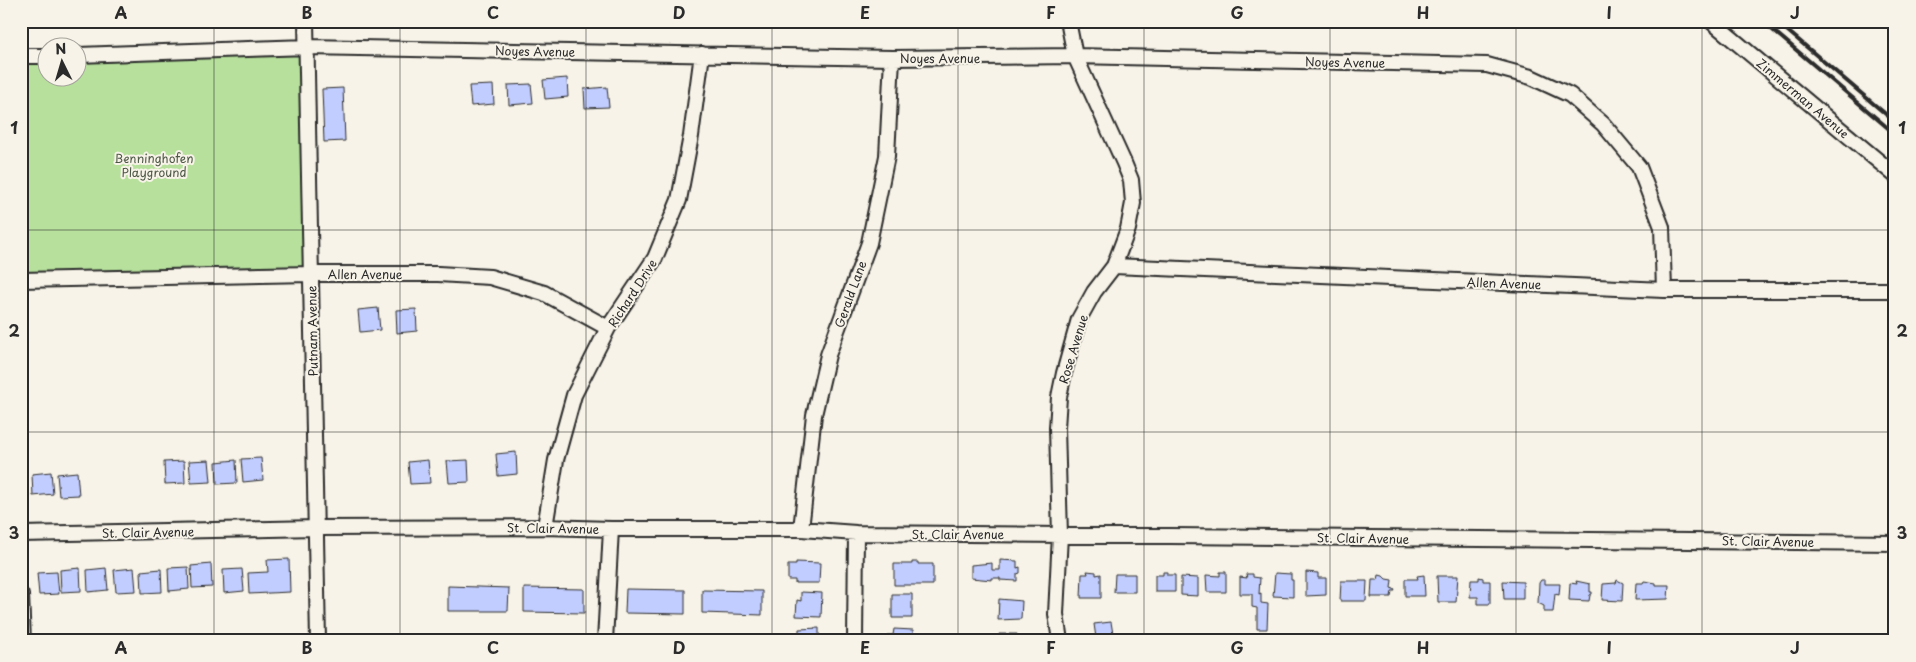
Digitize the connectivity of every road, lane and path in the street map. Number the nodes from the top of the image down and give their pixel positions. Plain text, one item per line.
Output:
1 (306, 21) edge
2 (1068, 21) edge
3 (1711, 21) edge
4 (307, 47) junction
5 (88, 54) edge
6 (702, 54) junction
7 (21, 56) edge
8 (38, 56) edge
9 (1075, 56) junction
10 (892, 58) junction
11 (1895, 175) edge
12 (1114, 266) junction
13 (311, 274) junction
14 (21, 280) edge
15 (1664, 290) junction
16 (1895, 290) edge
17 (608, 328) junction
18 (545, 527) junction
19 (316, 528) junction
20 (801, 528) junction
21 (611, 529) junction
22 (856, 533) junction
23 (21, 534) edge
24 (1060, 535) junction
25 (1895, 543) edge
26 (21, 595) edge
27 (23, 641) edge
28 (318, 641) edge
29 (605, 641) edge
30 (855, 641) edge
31 (1060, 641) edge

1 - 4 street, Putnam Avenue
2 - 9 street, Rose Avenue
3 - 11 street, Zimmerman Avenue
4 - 5 street, Noyes Avenue
4 - 6 street, Noyes Avenue
4 - 13 street, Putnam Avenue
6 - 10 street, Noyes Avenue
6 - 17 street, Richard Drive
7 - 8 street
9 - 10 street, Noyes Avenue
9 - 12 street, Rose Avenue
9 - 15 street, Noyes Avenue
10 - 20 street, Gerald Lane
12 - 15 street, Allen Avenue
12 - 24 street, Rose Avenue
13 - 14 street, Allen Avenue
13 - 17 street, Allen Avenue
13 - 19 street, Putnam Avenue
15 - 16 street, Allen Avenue
17 - 18 street, Richard Drive
18 - 19 street, St. Clair Avenue
18 - 21 street, St. Clair Avenue
19 - 23 street, St. Clair Avenue
19 - 28 street, Putnam Avenue
20 - 21 street, St. Clair Avenue
20 - 22 street, St. Clair Avenue
21 - 29 street
22 - 24 street, St. Clair Avenue
22 - 30 street
24 - 25 street, St. Clair Avenue
24 - 31 street, Rose Avenue
26 - 27 street

